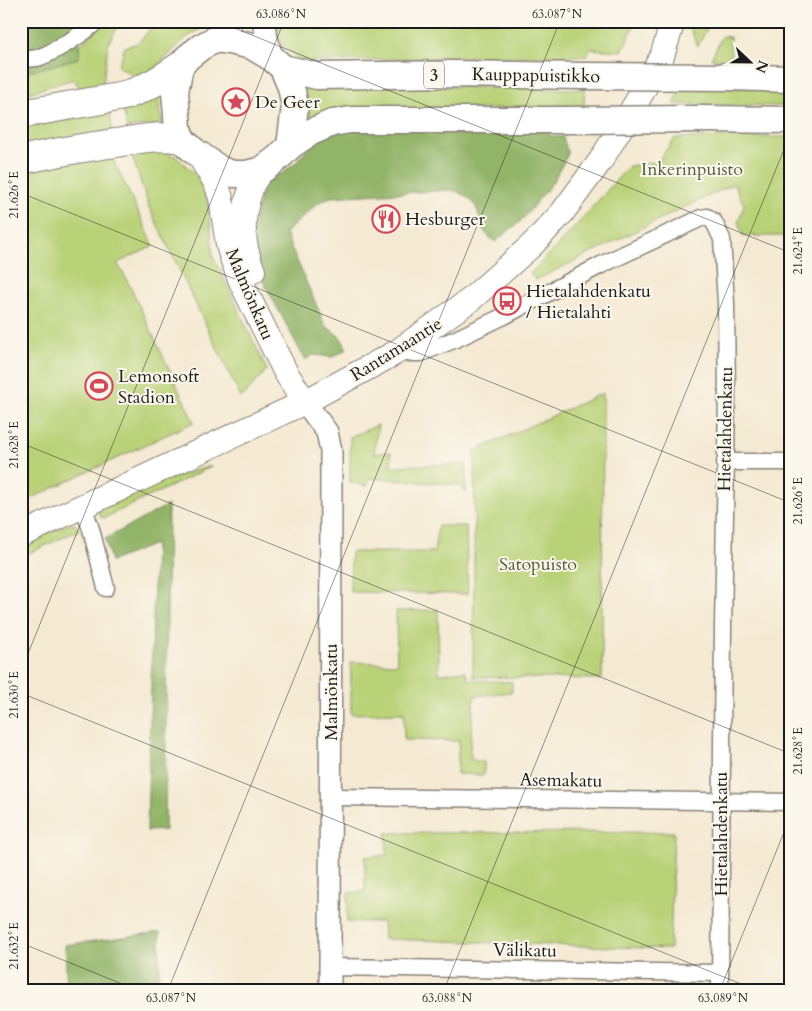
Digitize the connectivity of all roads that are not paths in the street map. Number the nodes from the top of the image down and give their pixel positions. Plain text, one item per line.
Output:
1 (97, 21) edge
2 (263, 21) edge
3 (224, 30) edge
4 (670, 31) edge
5 (21, 59) edge
6 (277, 63) junction
7 (180, 66) junction
8 (791, 78) edge
9 (21, 114) edge
10 (791, 120) edge
11 (179, 143) junction
12 (290, 146) junction
13 (21, 160) edge
14 (262, 170) junction
15 (395, 353) junction
16 (305, 402) junction
17 (725, 462) junction
18 (791, 462) edge
19 (83, 506) junction
20 (21, 535) edge
21 (106, 588) dead end
22 (330, 797) junction
23 (722, 802) junction
24 (791, 802) edge
25 (330, 967) junction
26 (720, 973) junction
27 (330, 990) edge
28 (720, 990) edge

1 - 5 street
2 - 6 street
3 - 6 main road, 3
3 - 7 main road, 3
4 - 15 main road, Rantamaantie
6 - 8 main road, Kauppapuistikko / 3, bridge
6 - 12 main road
7 - 9 highway, 3
7 - 11 main road
10 - 12 main road, bridge
11 - 13 highway
11 - 14 main road
11 - 16 main road, Malmönkatu
12 - 14 main road
14 - 16 main road, Malmönkatu
15 - 16 main road, Rantamaantie
15 - 17 street, Hietalahdenkatu
16 - 19 main road, Rantamaantie
16 - 22 street, Malmönkatu
17 - 18 street
17 - 23 street, Hietalahdenkatu
19 - 20 main road, Rantamaantie
19 - 21 street
22 - 23 street, Asemakatu
22 - 25 street, Malmönkatu
23 - 24 street, Asemakatu
23 - 26 street, Hietalahdenkatu
25 - 26 street, Välikatu
25 - 27 street, Malmönkatu
26 - 28 street, Hietalahdenkatu

